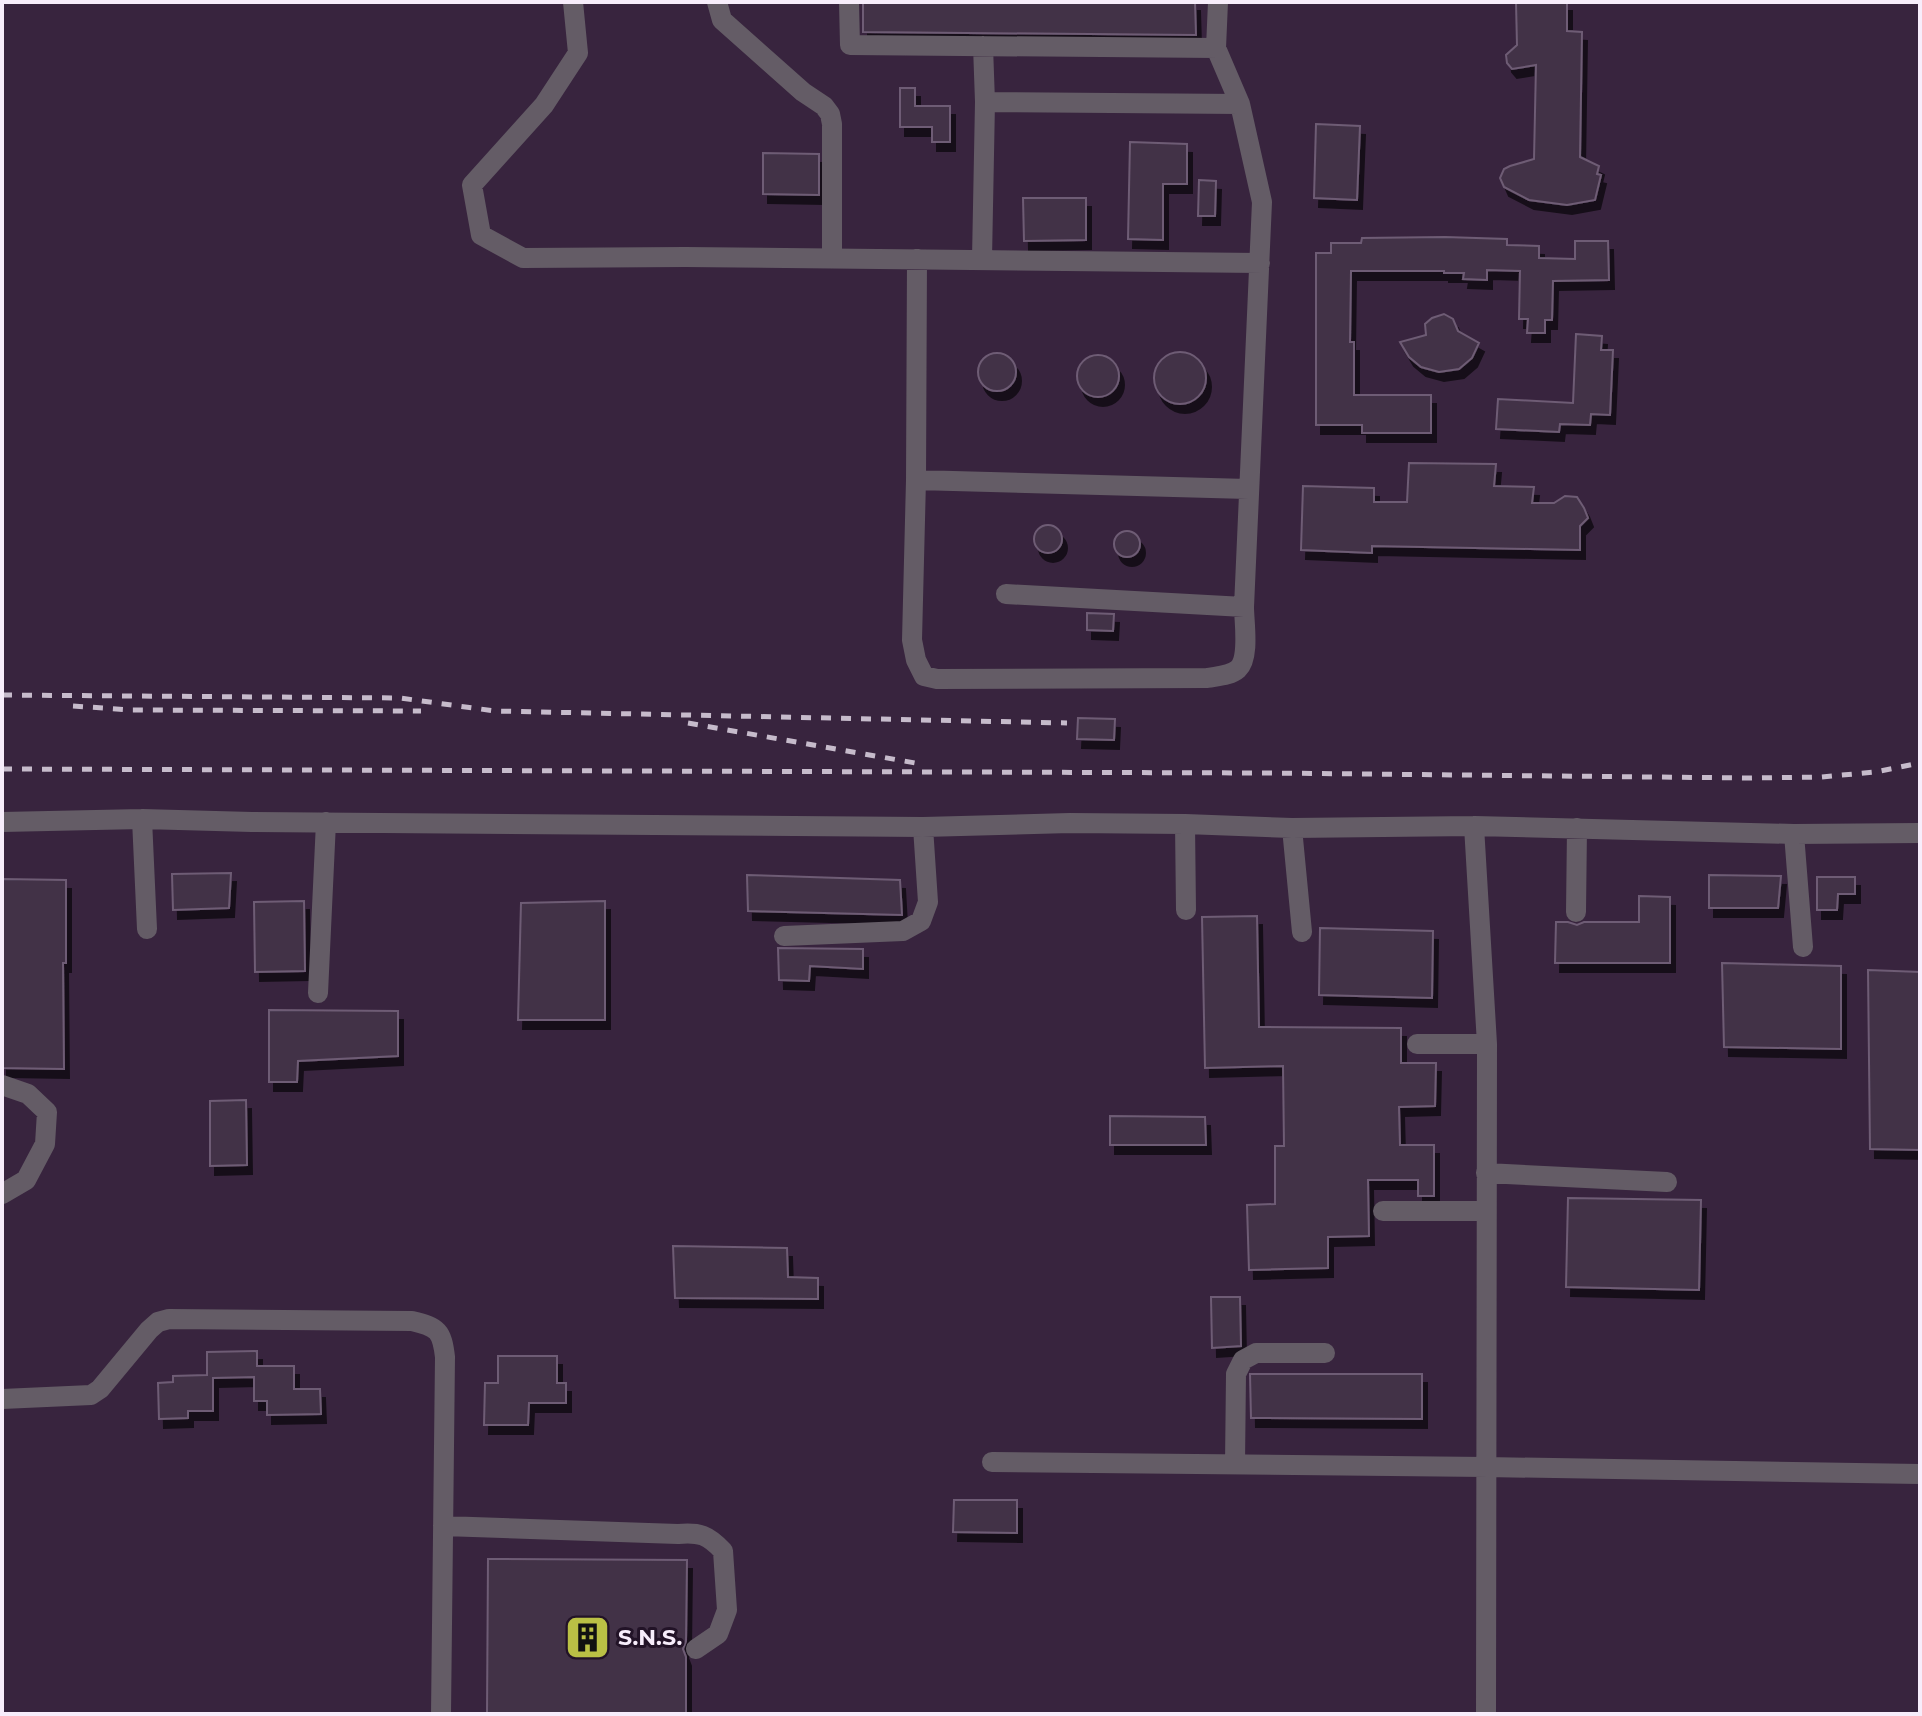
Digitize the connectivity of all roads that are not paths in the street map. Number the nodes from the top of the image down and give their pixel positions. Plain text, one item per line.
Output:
1 (573, 2) edge
2 (717, 2) edge
3 (849, 2) edge
4 (1218, 2) edge
5 (983, 46) junction
6 (1216, 48) junction
7 (985, 102) junction
8 (1240, 104) junction
9 (832, 258) junction
10 (917, 259) junction
11 (982, 259) junction
12 (1260, 263) junction
13 (916, 480) junction
14 (1248, 489) junction
15 (1006, 594) dead end
16 (1244, 607) junction
17 (142, 819) junction
18 (2, 822) edge
19 (326, 822) junction
20 (1185, 824) junction
21 (1474, 826) junction
22 (923, 827) junction
23 (1292, 828) junction
24 (1577, 828) junction
25 (1920, 833) edge
26 (1794, 834) junction
27 (1920, 845) edge
28 (1186, 910) dead end
29 (1576, 912) dead end
30 (147, 929) dead end
31 (1302, 932) dead end
32 (784, 936) dead end
33 (1803, 947) dead end
34 (318, 993) dead end
35 (1417, 1044) dead end
36 (1487, 1044) junction
37 (2, 1085) edge
38 (1486, 1173) junction
39 (1667, 1182) dead end
40 (2, 1194) edge
41 (1383, 1211) dead end
42 (1486, 1211) junction
43 (1325, 1353) dead end
44 (2, 1399) edge
45 (992, 1462) dead end
46 (1235, 1464) junction
47 (1486, 1467) junction
48 (1920, 1474) edge
49 (443, 1526) junction
50 (696, 1649) dead end
51 (441, 1714) edge
52 (1486, 1714) edge

1 - 9 street
2 - 9 street
3 - 5 street
4 - 6 street
5 - 6 street
5 - 7 street
6 - 8 street
7 - 8 street
7 - 11 street
8 - 12 street
9 - 10 street
10 - 11 street
10 - 13 street
11 - 12 street
12 - 14 street
13 - 14 street
13 - 16 street
14 - 16 street
15 - 16 street
17 - 18 street
17 - 19 street
17 - 30 street
19 - 22 street
19 - 34 street
20 - 22 street
20 - 23 street
20 - 28 street
21 - 23 street
21 - 24 street
21 - 36 street
22 - 32 street
23 - 31 street
24 - 26 street
24 - 29 street
25 - 26 street
25 - 27 street
26 - 33 street
35 - 36 street
36 - 38 street
37 - 40 street
38 - 39 street
38 - 42 street
41 - 42 street
42 - 47 street
43 - 46 street
44 - 49 street
45 - 46 street
46 - 47 street
47 - 48 street
47 - 52 street
49 - 50 street
49 - 51 street

